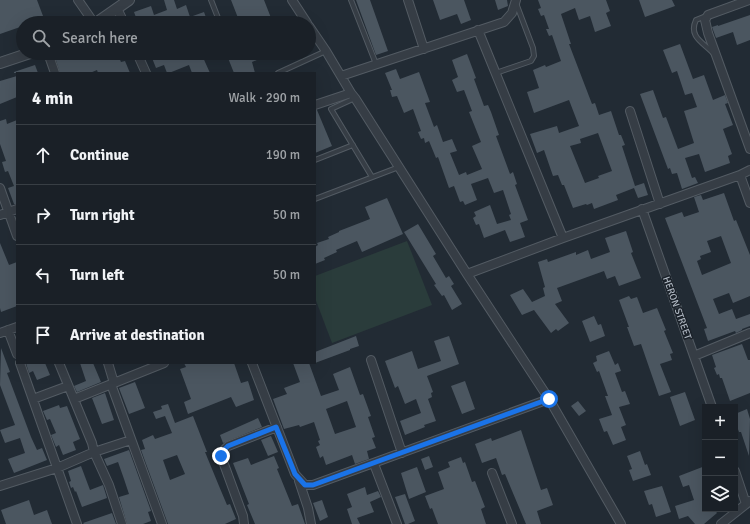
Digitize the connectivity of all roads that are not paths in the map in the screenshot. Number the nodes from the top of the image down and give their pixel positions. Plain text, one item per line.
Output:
1 (78, 0) edge
2 (129, 0) edge
3 (211, 0) edge
4 (292, 0) edge
5 (351, 0) edge
6 (408, 0) edge
7 (749, 0) edge
8 (516, 1) edge
9 (117, 8) junction
10 (708, 15) junction
11 (90, 16) edge
12 (105, 16) edge
13 (121, 16) edge
14 (217, 16) edge
15 (302, 16) edge
16 (478, 30) junction
17 (316, 36) edge
18 (424, 49) junction
19 (326, 51) junction
20 (316, 56) edge
21 (716, 57) junction
22 (16, 58) edge
23 (50, 60) edge
24 (140, 60) edge
25 (306, 60) edge
26 (0, 63) edge
27 (376, 65) junction
28 (54, 72) edge
29 (146, 72) edge
30 (280, 72) edge
31 (496, 73) junction
32 (341, 76) junction
33 (353, 95) junction
34 (316, 105) edge
35 (630, 111) dead end
36 (353, 145) junction
37 (750, 149) edge
38 (316, 160) edge
39 (399, 166) junction
40 (750, 170) edge
41 (740, 175) junction
42 (372, 177) junction
43 (0, 188) edge
44 (316, 199) edge
45 (750, 203) edge
46 (660, 204) junction
47 (16, 209) edge
48 (642, 209) junction
49 (4, 214) edge
50 (16, 234) edge
51 (563, 238) junction
52 (467, 274) junction
53 (16, 327) edge
54 (8, 330) junction
55 (0, 333) edge
56 (750, 333) edge
57 (16, 351) edge
58 (694, 356) junction
59 (371, 360) dead end
60 (20, 364) edge
61 (59, 364) edge
62 (108, 364) edge
63 (252, 364) edge
64 (152, 365) edge
65 (113, 383) junction
66 (68, 386) junction
67 (74, 399) junction
68 (549, 399) junction
69 (33, 400) junction
70 (711, 404) edge
71 (276, 427) junction
72 (132, 440) junction
73 (94, 452) junction
74 (402, 453) junction
75 (374, 464) junction
76 (57, 468) junction
77 (492, 473) dead end
78 (737, 476) edge
79 (299, 480) junction
80 (0, 486) edge
81 (748, 502) edge
82 (77, 524) edge
83 (122, 524) edge
84 (162, 524) edge
85 (244, 524) edge
86 (311, 524) edge
87 (397, 524) edge
88 (512, 524) edge
89 (621, 524) edge
90 (722, 524) edge

1 - 11 street
2 - 9 street
3 - 14 lane
4 - 15 street
5 - 27 lane
6 - 18 street
7 - 10 street
8 - 16 street
8 - 31 lane
9 - 12 street
9 - 13 street
10 - 21 street
10 - 21 lane
16 - 18 street
16 - 31 street
17 - 19 street
18 - 27 street
19 - 20 lane
19 - 32 street
21 - 37 street
22 - 26 street
23 - 28 street
24 - 29 street
25 - 30 lane
27 - 32 street
31 - 51 street
32 - 33 street
33 - 34 street
33 - 36 lane
33 - 39 street
35 - 46 street
36 - 38 lane
36 - 42 lane
39 - 42 lane
39 - 52 street
40 - 41 street
41 - 45 street
41 - 46 street
42 - 44 lane
43 - 49 street
46 - 48 street
47 - 49 street
48 - 51 street
48 - 58 street, HERON STREET
49 - 50 street
51 - 52 street
52 - 68 street
53 - 54 street
54 - 55 street
54 - 57 street
56 - 58 street
58 - 70 street, HERON STREET
59 - 74 street
60 - 69 street
61 - 66 street
62 - 65 street
63 - 71 street
64 - 65 street
65 - 67 street
65 - 72 street
66 - 67 street
66 - 69 street
67 - 73 street
68 - 74 street
68 - 89 street
69 - 76 street
71 - 79 street
71 - 85 street
72 - 73 street
72 - 84 street
73 - 76 street
73 - 83 street
74 - 75 street
75 - 79 street
75 - 87 street
76 - 80 street
76 - 82 street
77 - 88 street
78 - 81 street
79 - 86 street
81 - 90 street

